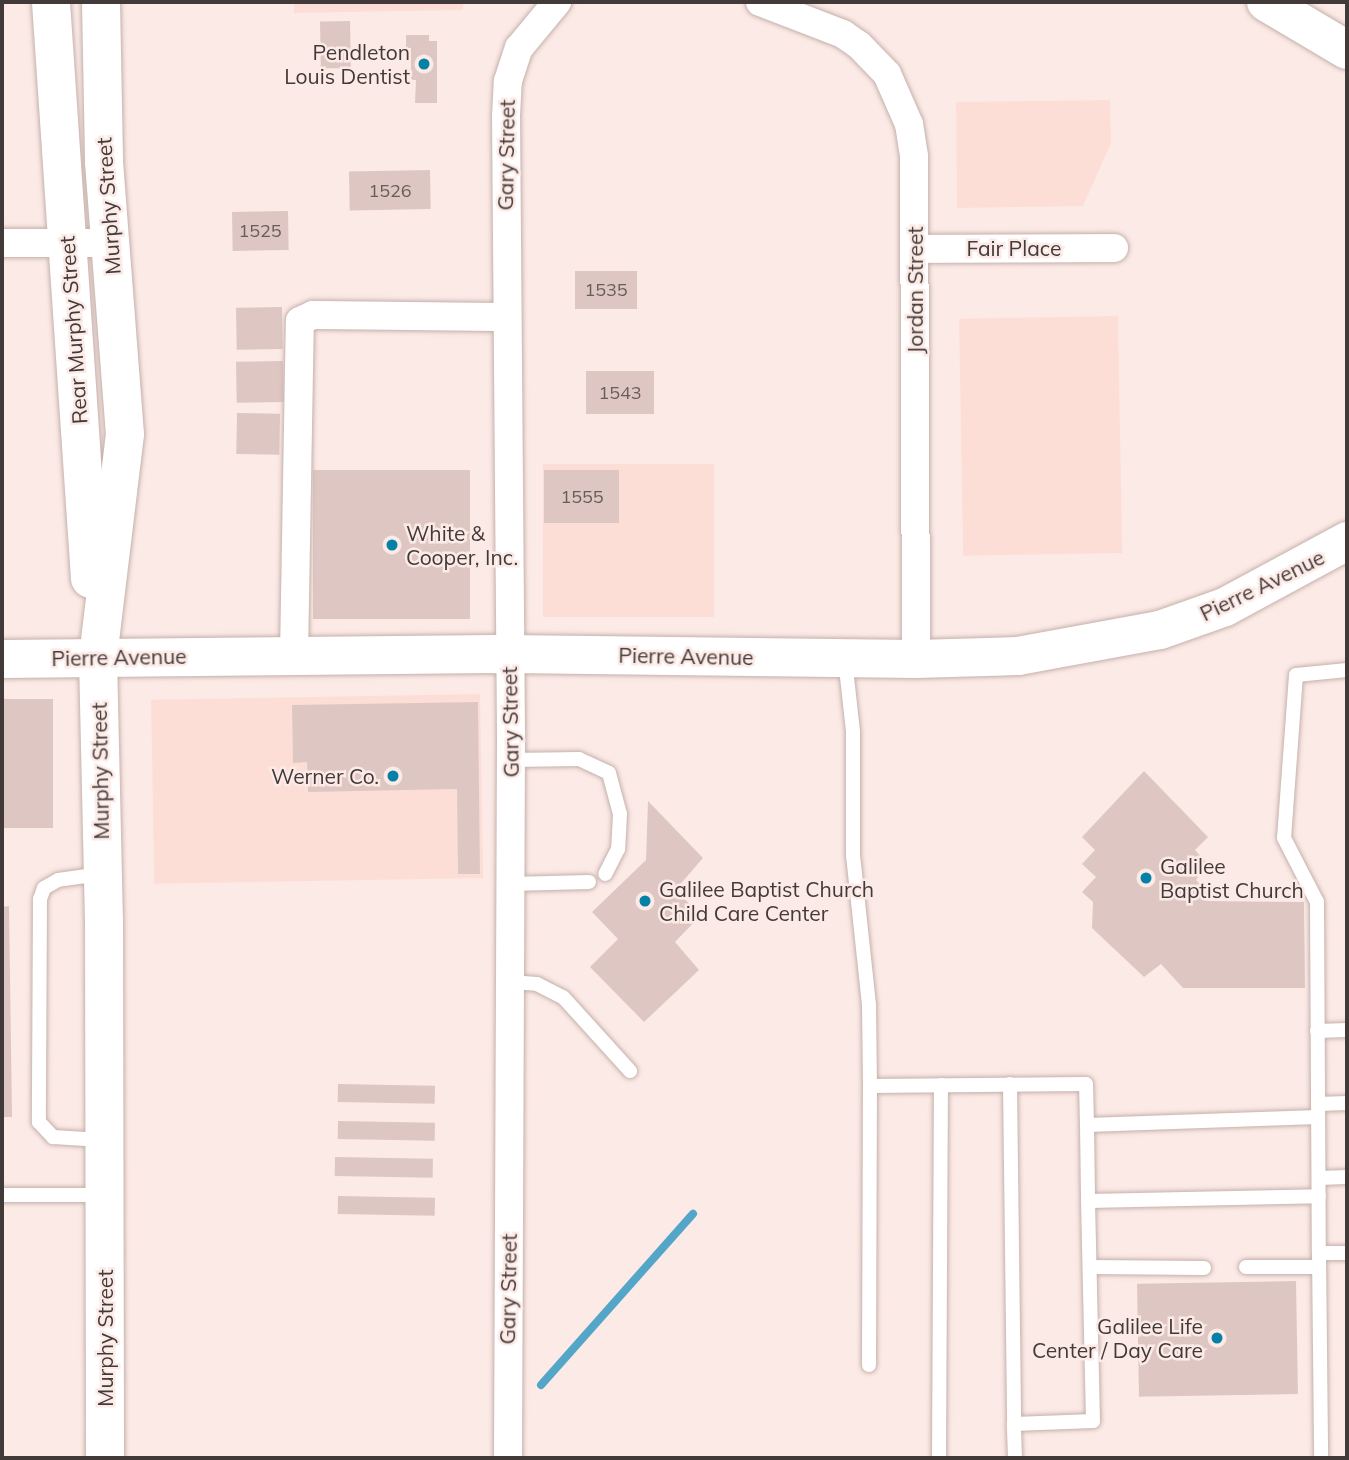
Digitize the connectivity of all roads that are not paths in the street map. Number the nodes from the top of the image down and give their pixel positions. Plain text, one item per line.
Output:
1 (51, 2) edge
2 (101, 2) edge
3 (557, 2) edge
4 (761, 2) edge
5 (1266, 2) edge
6 (1333, 41) edge
7 (2, 243) edge
8 (66, 243) junction
9 (110, 243) junction
10 (1114, 248) dead end
11 (915, 249) junction
12 (505, 317) junction
13 (1345, 547) edge
14 (508, 654) junction
15 (294, 656) junction
16 (98, 657) junction
17 (845, 658) junction
18 (2, 659) edge
19 (916, 659) junction
20 (1347, 670) edge
21 (511, 760) junction
22 (103, 873) junction
23 (605, 874) dead end
24 (589, 882) dead end
25 (510, 884) junction
26 (510, 982) junction
27 (1347, 1030) edge
28 (1317, 1031) junction
29 (630, 1071) dead end
30 (1010, 1084) junction
31 (941, 1085) junction
32 (870, 1086) junction
33 (1347, 1103) edge
34 (1318, 1110) junction
35 (1087, 1125) junction
36 (105, 1140) junction
37 (1347, 1177) edge
38 (1319, 1178) junction
39 (2, 1195) edge
40 (105, 1195) junction
41 (1319, 1196) junction
42 (1088, 1201) junction
43 (1347, 1253) edge
44 (1319, 1260) junction
45 (1090, 1267) junction
46 (1246, 1267) dead end
47 (1204, 1268) dead end
48 (869, 1365) dead end
49 (1014, 1424) junction
50 (105, 1458) edge
51 (508, 1458) edge
52 (939, 1458) edge
53 (1015, 1458) edge
54 (1321, 1458) edge

1 - 8 main road, Rear Murphy Street
2 - 9 main road, Murphy Street
3 - 12 street, Gary Street
4 - 11 street, Jordan Street
5 - 6 main road
7 - 8 street
8 - 9 street
8 - 16 main road, Rear Murphy Street
9 - 16 main road, Murphy Street
10 - 11 street, Fair Place
11 - 19 street, Jordan Street
12 - 14 street, Gary Street
12 - 15 street
13 - 19 main road, Pierre Avenue
14 - 15 main road, Pierre Avenue
14 - 17 main road, Pierre Avenue
14 - 21 street, Gary Street
15 - 16 main road, Pierre Avenue
16 - 18 main road, Pierre Avenue
16 - 22 main road, Murphy Street
17 - 19 main road, Pierre Avenue
17 - 32 lane
20 - 28 lane
21 - 23 lane
21 - 25 street, Gary Street
22 - 36 main road, Murphy Street
22 - 36 lane
24 - 25 lane
25 - 26 street, Gary Street
26 - 29 lane
26 - 51 street, Gary Street
27 - 28 lane
28 - 34 lane
30 - 31 lane
30 - 35 lane
30 - 49 lane
31 - 32 lane
31 - 52 lane
32 - 48 lane
33 - 34 lane
34 - 35 lane
34 - 38 lane
35 - 42 lane
36 - 40 main road, Murphy Street
37 - 38 lane
38 - 41 lane
39 - 40 lane
40 - 50 main road, Murphy Street
41 - 42 lane
41 - 44 lane
42 - 45 lane
43 - 44 lane
44 - 46 lane
44 - 54 lane
45 - 47 lane
45 - 49 lane
49 - 53 lane

